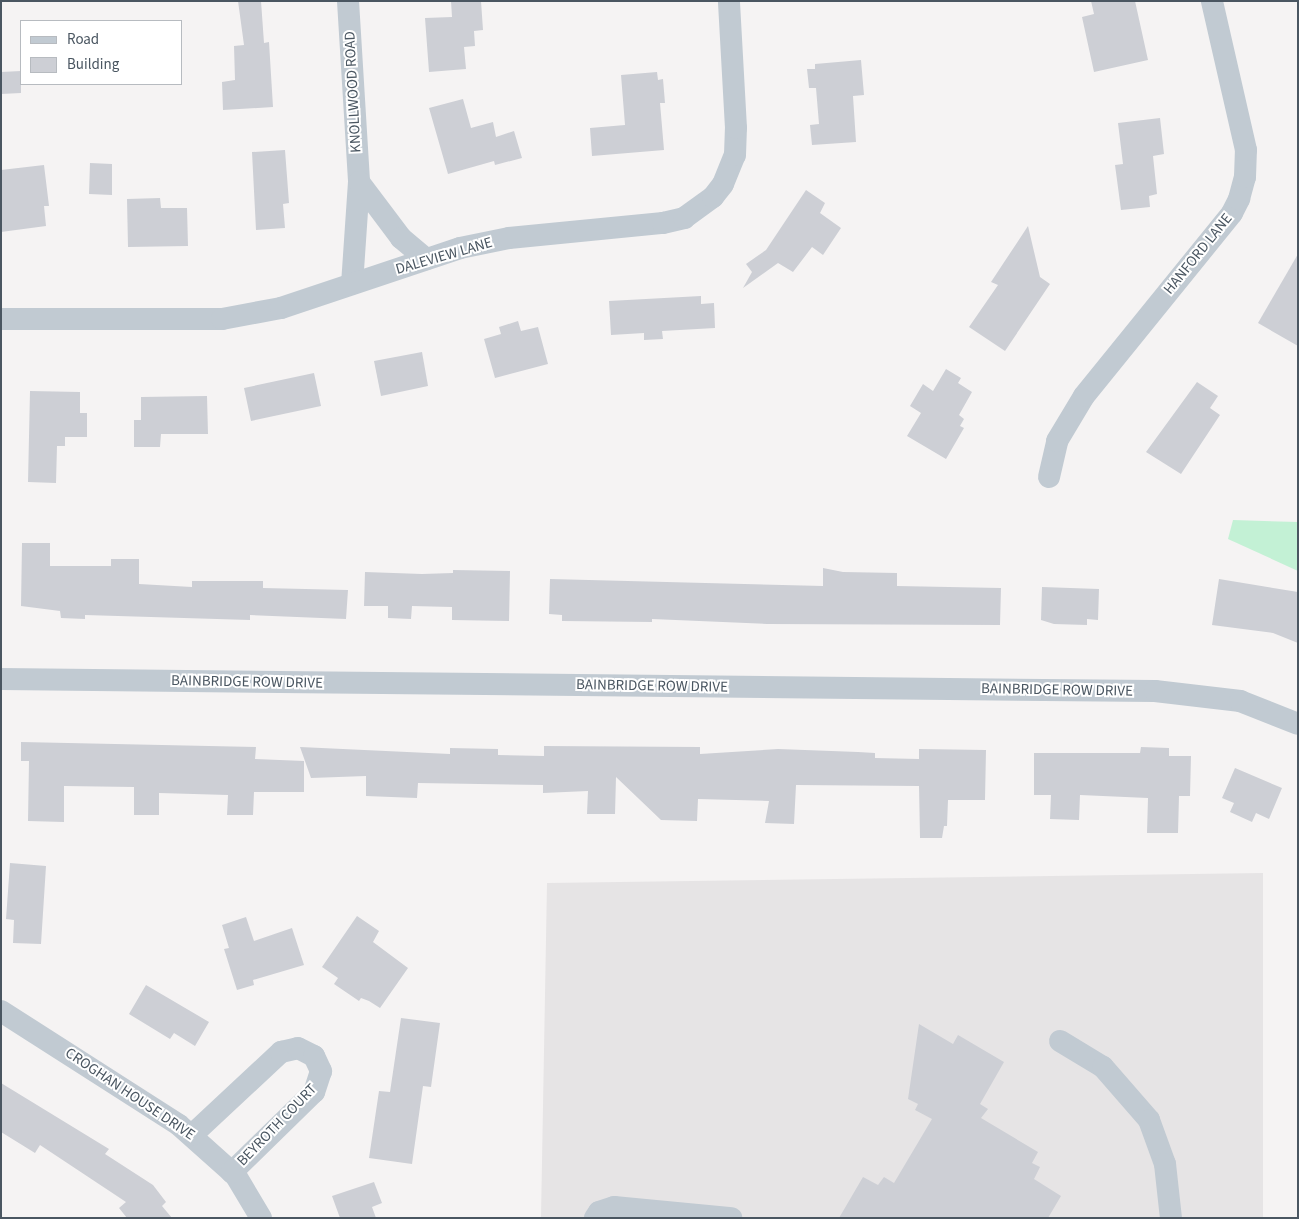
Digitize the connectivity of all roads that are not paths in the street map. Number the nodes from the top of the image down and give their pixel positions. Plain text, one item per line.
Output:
1 (348, 1) edge
2 (730, 1) edge
3 (1212, 1) edge
4 (359, 182) junction
5 (426, 260) junction
6 (352, 284) junction
7 (1, 319) edge
8 (1049, 477) dead end
9 (1, 679) edge
10 (1298, 724) edge
11 (1, 1011) edge
12 (1060, 1041) dead end
13 (192, 1135) junction
14 (232, 1172) junction
15 (260, 1218) edge
16 (595, 1218) edge
17 (731, 1218) edge
18 (1171, 1218) edge

1 - 4 street, KNOLLWOOD ROAD
2 - 5 street, DALEVIEW LANE
3 - 8 street, HANFORD LANE
4 - 5 street
4 - 6 street, KNOLLWOOD ROAD
5 - 6 street, DALEVIEW LANE
6 - 7 street, DALEVIEW LANE
9 - 10 street, BAINBRIDGE ROW DRIVE
11 - 13 street, CROGHAN HOUSE DRIVE
12 - 18 street
13 - 14 street, CROGHAN HOUSE DRIVE
13 - 14 street, BEYROTH COURT
14 - 15 street, CROGHAN HOUSE DRIVE
16 - 17 street

